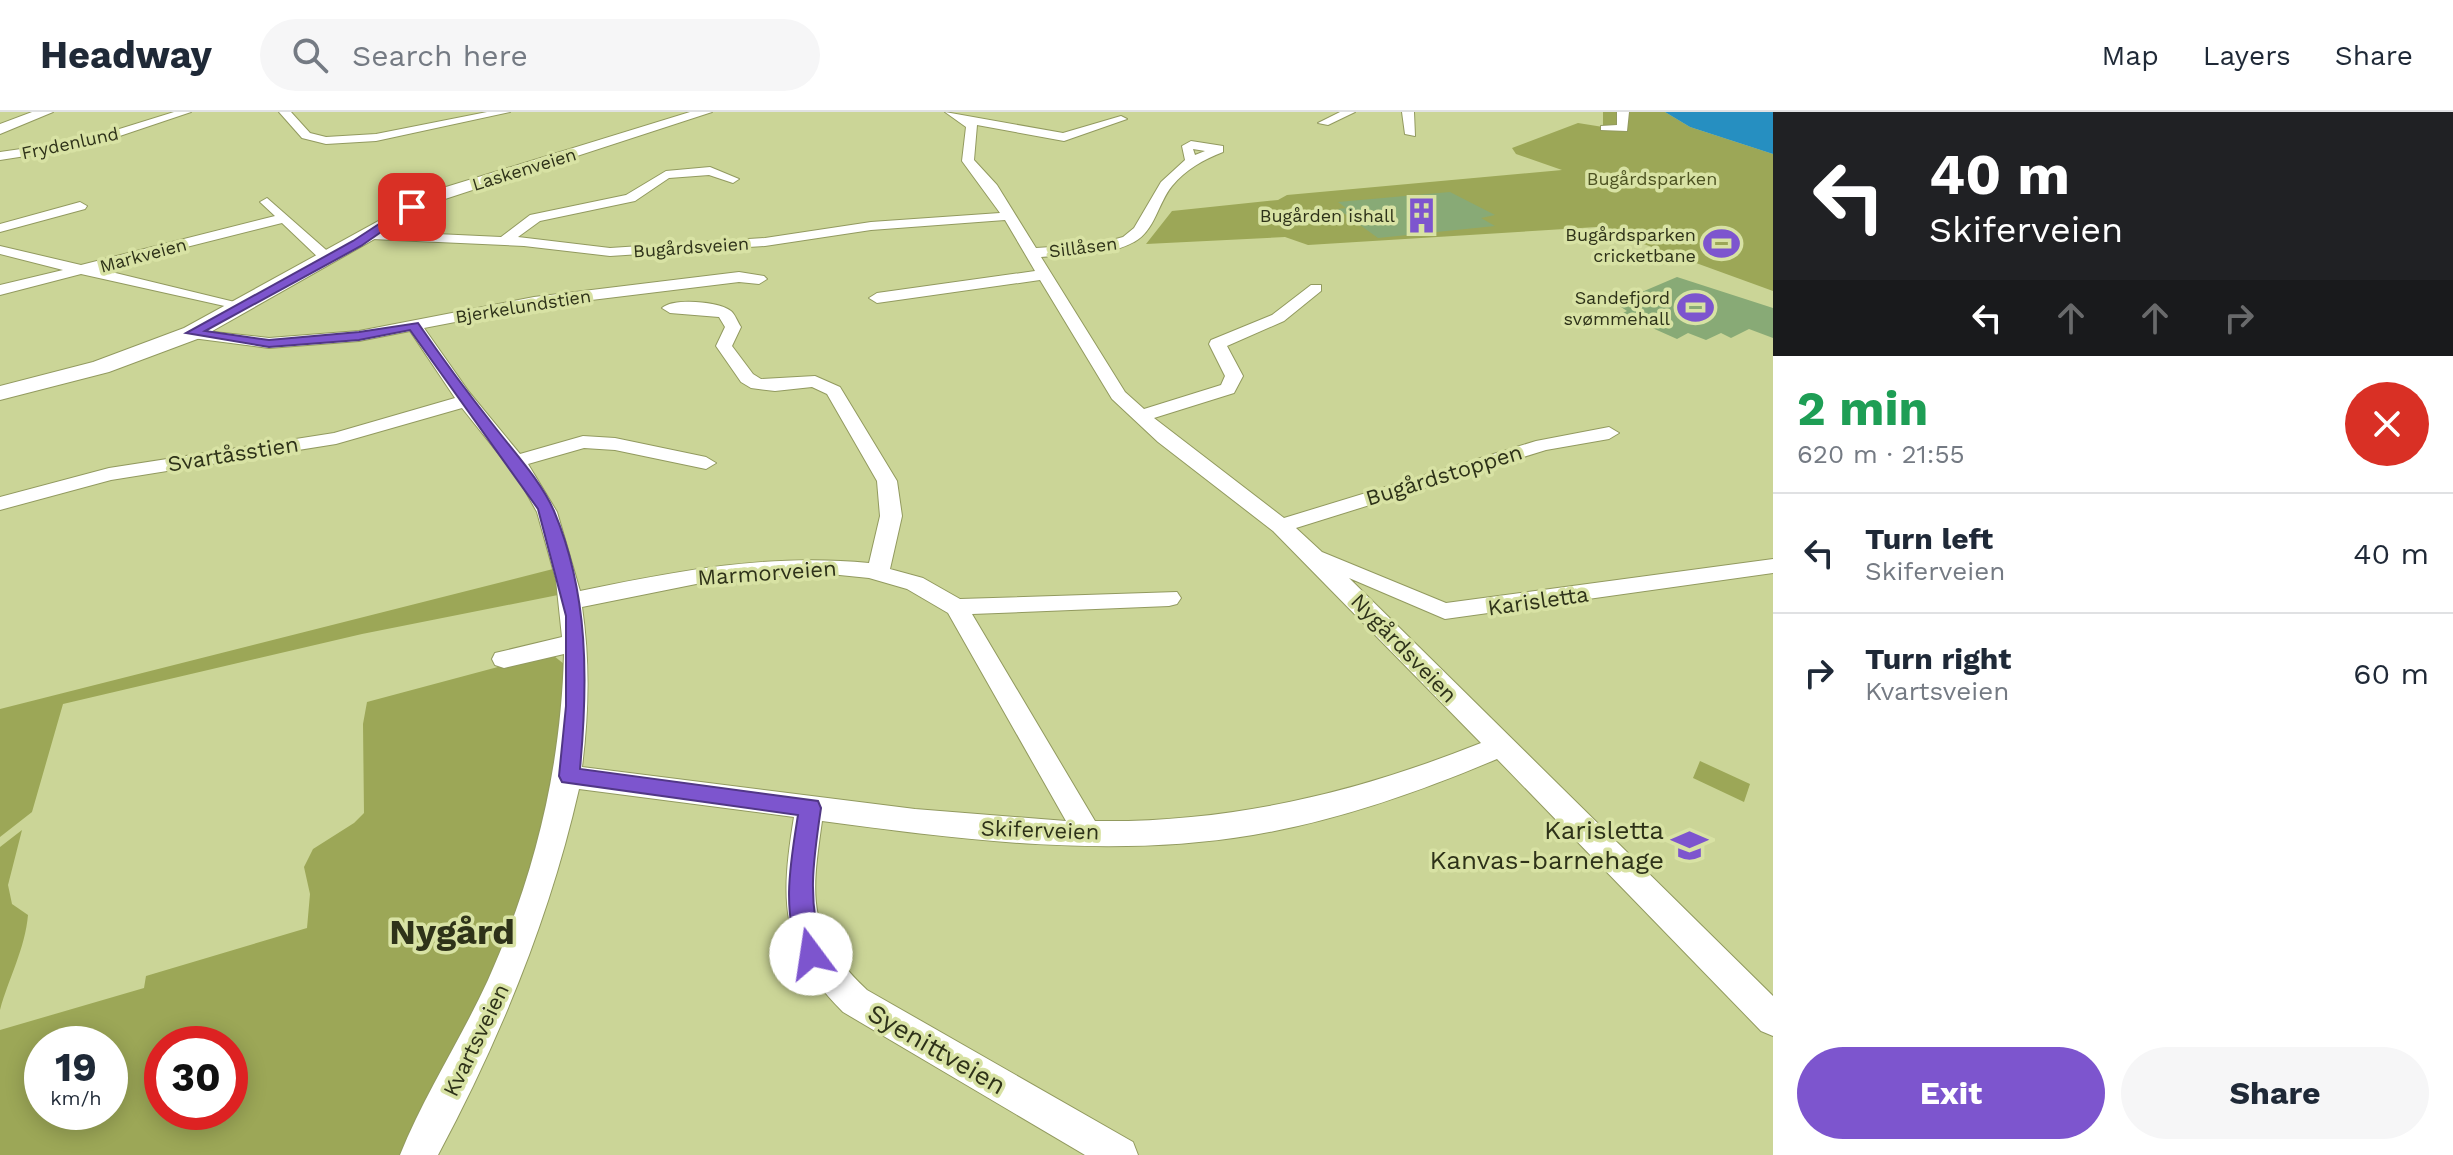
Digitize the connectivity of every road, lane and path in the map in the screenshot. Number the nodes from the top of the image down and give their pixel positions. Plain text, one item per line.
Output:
1 (46, 112) edge
2 (185, 112) edge
3 (285, 112) edge
4 (504, 112) edge
5 (705, 112) edge
6 (994, 112) edge
7 (1349, 112) edge
8 (1408, 112) edge
9 (1623, 112) edge
10 (960, 116) edge
11 (1121, 119) dead end
12 (1324, 123) dead end
13 (1605, 128) dead end
14 (0, 129) edge
15 (1411, 134) dead end
16 (0, 156) edge
17 (1191, 161) dead end
18 (733, 179) dead end
19 (267, 202) dead end
20 (80, 206) dead end
21 (1009, 216) junction
22 (285, 218) junction
23 (0, 228) edge
24 (372, 235) junction
25 (503, 242) junction
26 (0, 250) edge
27 (1031, 253) junction
28 (328, 259) junction
29 (85, 270) junction
30 (1045, 275) junction
31 (759, 279) dead end
32 (1316, 288) dead end
33 (0, 290) edge
34 (877, 298) dead end
35 (241, 308) junction
36 (670, 308) dead end
37 (414, 325) junction
38 (192, 333) junction
39 (0, 393) edge
40 (466, 401) junction
41 (1140, 416) junction
42 (1609, 433) dead end
43 (683, 439) dead end
44 (668, 455) junction
45 (514, 462) junction
46 (706, 463) dead end
47 (0, 504) edge
48 (1281, 526) junction
49 (1313, 556) junction
50 (1773, 566) edge
51 (878, 573) junction
52 (1169, 598) dead end
53 (571, 601) junction
54 (956, 607) junction
55 (574, 643) junction
56 (504, 659) dead end
57 (1501, 746) junction
58 (569, 776) junction
59 (810, 808) junction
60 (1085, 833) junction
61 (1773, 1019) edge
62 (424, 1152) edge
63 (1120, 1155) edge

1 - 14 street
2 - 16 street, Frydenlund
3 - 4 street
5 - 24 street, Laskenveien
6 - 10 street
7 - 12 street
8 - 15 street
9 - 13 street
10 - 11 street
10 - 21 street, Nygårdsveien
17 - 27 street, Sillåsen
18 - 25 street
19 - 22 street
20 - 23 street
21 - 25 street, Bugårdsveien
21 - 27 street, Nygårdsveien
22 - 28 street
22 - 29 street, Markveien
24 - 25 street, Bugårdsveien
24 - 28 street, Laskenveien
26 - 29 street
27 - 30 street, Nygårdsveien
28 - 35 street, Laskenveien
29 - 33 street, Markveien
29 - 35 street
30 - 34 street
30 - 41 street, Nygårdsveien
31 - 37 street, Bjerkelundstien
32 - 41 street
35 - 38 street, Laskenveien
36 - 51 street
37 - 38 street, Bjerkelundstien
37 - 40 street, Kvartsveien
38 - 39 street, Laskenveien
40 - 45 street, Kvartsveien
40 - 47 street, Svartåsstien
41 - 48 street, Nygårdsveien
42 - 48 street, Bugårdstoppen
43 - 44 street
44 - 45 street
44 - 46 street
45 - 53 street, Kvartsveien
48 - 49 street, Nygårdsveien
49 - 50 street, Karisletta
49 - 57 street, Nygårdsveien
51 - 53 street, Marmorveien
51 - 54 street, Marmorveien
52 - 54 street
53 - 55 street, Kvartsveien
54 - 60 street, Marmorveien
55 - 56 street
55 - 58 street, Kvartsveien
57 - 60 street, Skiferveien
57 - 61 street, Nygårdsveien
58 - 59 street, Skiferveien
58 - 62 street, Kvartsveien
59 - 60 street, Skiferveien
59 - 63 street, Syenittveien

